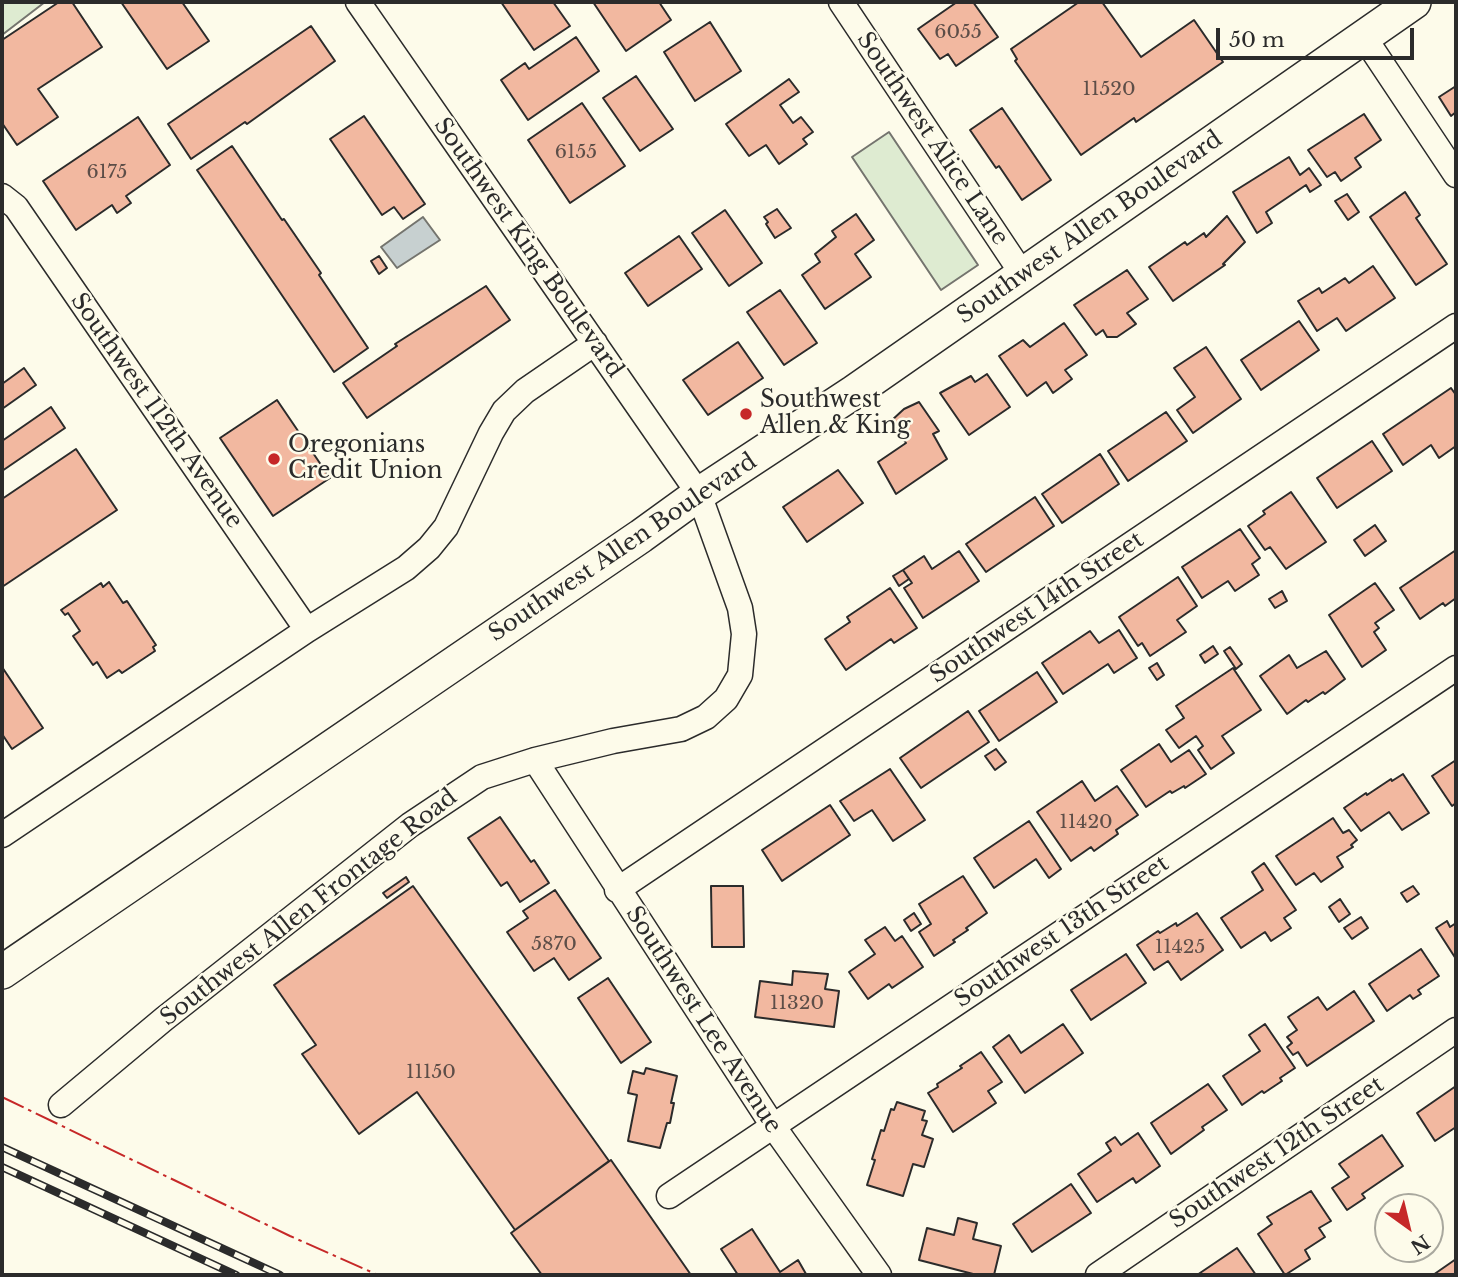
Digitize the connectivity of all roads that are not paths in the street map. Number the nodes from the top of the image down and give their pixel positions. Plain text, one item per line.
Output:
1 (358, 2) edge
2 (841, 2) edge
3 (1414, 2) edge
4 (1364, 37) junction
5 (1456, 175) edge
6 (2, 196) edge
7 (1023, 275) junction
8 (1456, 327) edge
9 (595, 343) junction
10 (699, 494) junction
11 (307, 630) junction
12 (1456, 668) edge
13 (535, 760) junction
14 (2, 835) edge
15 (617, 890) junction
16 (2, 972) edge
17 (1456, 1030) edge
18 (61, 1105) dead end
19 (773, 1126) junction
20 (669, 1196) dead end
21 (879, 1275) edge
22 (1098, 1275) edge

1 - 9 street, Southwest King Boulevard
2 - 7 street, Southwest Alice Lane
3 - 4 main road, Southwest Allen Boulevard
4 - 5 street
4 - 7 main road, Southwest Allen Boulevard
6 - 11 street, Southwest 112th Avenue
7 - 10 main road, Southwest Allen Boulevard
8 - 15 street, Southwest 14th Street
9 - 10 street, Southwest King Boulevard
9 - 11 street
10 - 13 street, Southwest Allen Frontage Road
10 - 16 main road, Southwest Allen Boulevard
11 - 14 street
12 - 19 street, Southwest 13th Street
13 - 15 street, Southwest Lee Avenue
13 - 18 street, Southwest Allen Frontage Road
15 - 19 street, Southwest Lee Avenue
17 - 22 street, Southwest 12th Street
19 - 20 street, Southwest 13th Street
19 - 21 street, Southwest Lee Avenue

